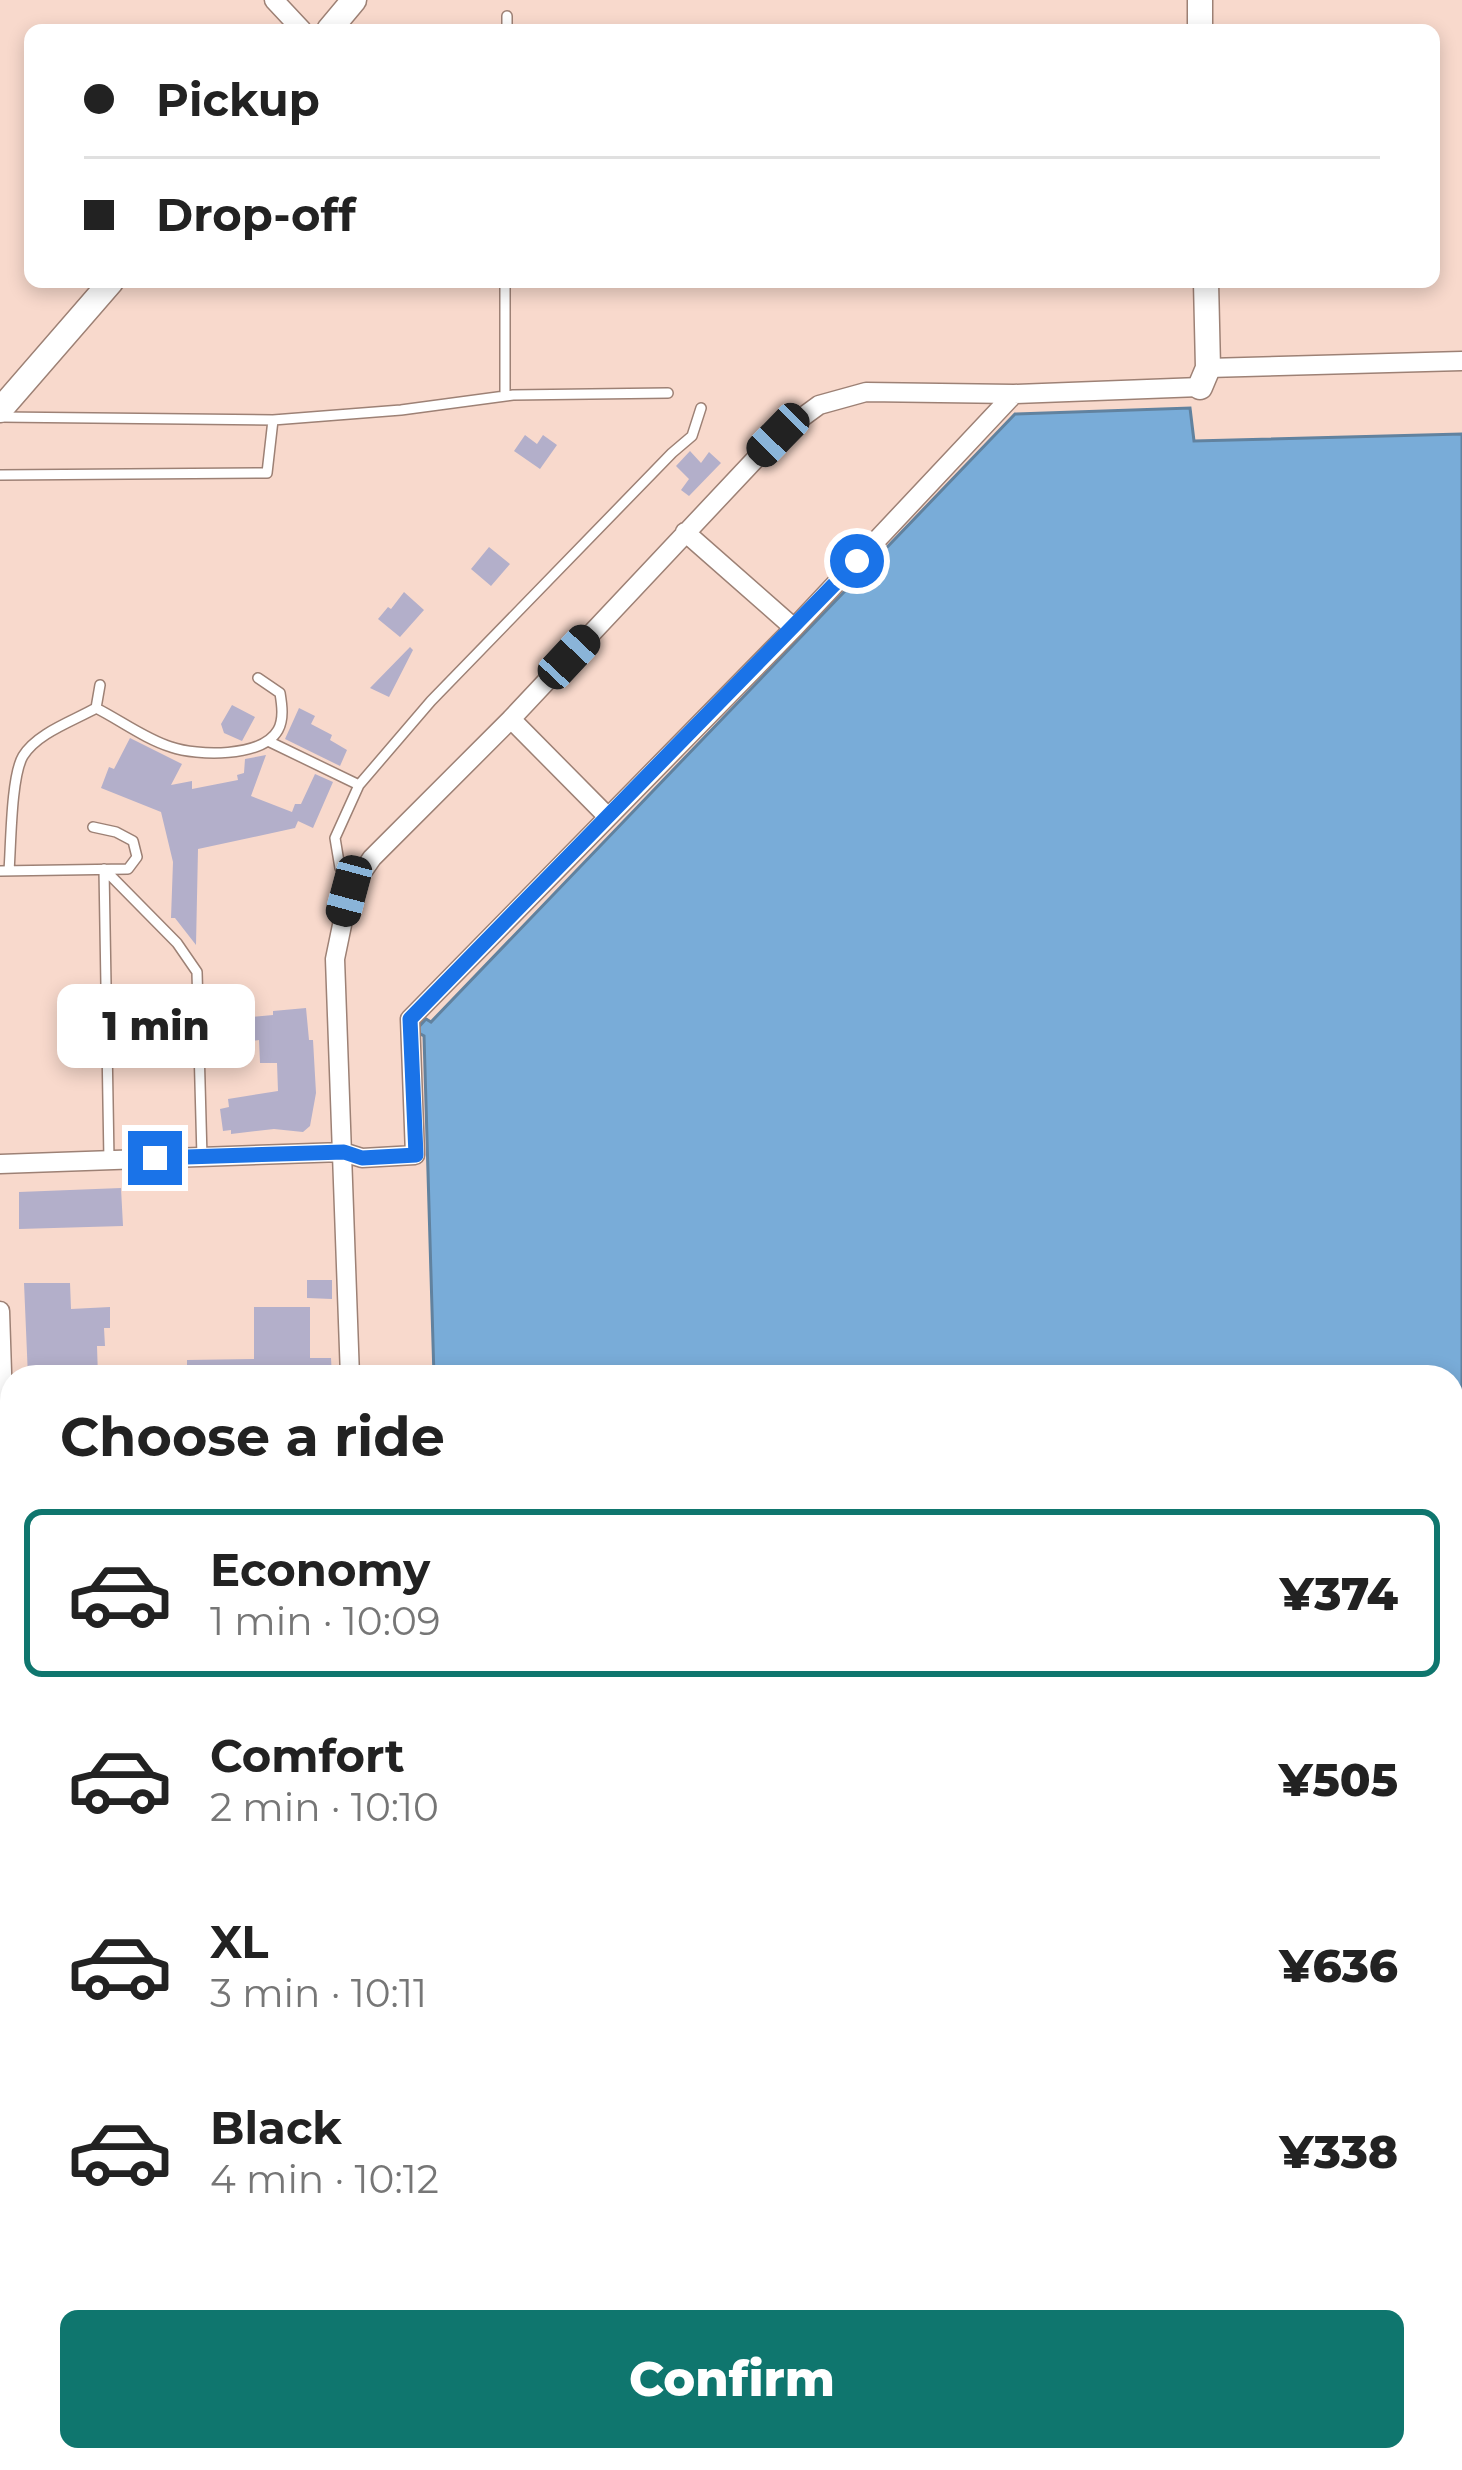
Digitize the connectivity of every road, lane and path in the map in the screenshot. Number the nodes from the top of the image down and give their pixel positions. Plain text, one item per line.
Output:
1 (274, 0) edge
2 (354, 0) edge
3 (507, 16) dead end
4 (296, 24) edge
5 (333, 24) edge
6 (507, 24) edge
7 (106, 288) edge
8 (505, 288) edge
9 (1206, 288) edge
10 (1462, 361) edge
11 (1204, 378) junction
12 (668, 393) dead end
13 (1014, 394) junction
14 (505, 397) junction
15 (701, 408) dead end
16 (0, 413) edge
17 (273, 420) junction
18 (0, 476) edge
19 (685, 532) junction
20 (794, 628) junction
21 (258, 678) dead end
22 (100, 685) dead end
23 (96, 708) junction
24 (511, 719) junction
25 (268, 741) junction
26 (359, 784) junction
27 (608, 817) junction
28 (93, 827) dead end
29 (340, 868) dead end
30 (104, 869) junction
31 (4, 871) edge
32 (344, 1152) junction
33 (202, 1157) junction
34 (109, 1160) junction
35 (0, 1164) edge
36 (0, 1311) edge
37 (2, 1365) edge
38 (350, 1365) edge

1 - 4 street
2 - 5 street
3 - 6 lane
7 - 16 street
8 - 14 lane
9 - 11 street
10 - 11 street
11 - 13 street
12 - 14 lane
13 - 19 street
13 - 20 street
14 - 17 lane
15 - 26 lane
16 - 17 lane
17 - 18 lane
19 - 20 street
19 - 24 street
20 - 27 street
21 - 25 lane
22 - 23 lane
23 - 25 lane
23 - 31 lane
24 - 27 street
24 - 32 street
25 - 26 lane
26 - 29 lane
27 - 32 street
28 - 30 lane
30 - 31 lane
30 - 33 lane
30 - 34 lane
32 - 33 street
32 - 38 street
33 - 34 street
34 - 35 street
36 - 37 street

